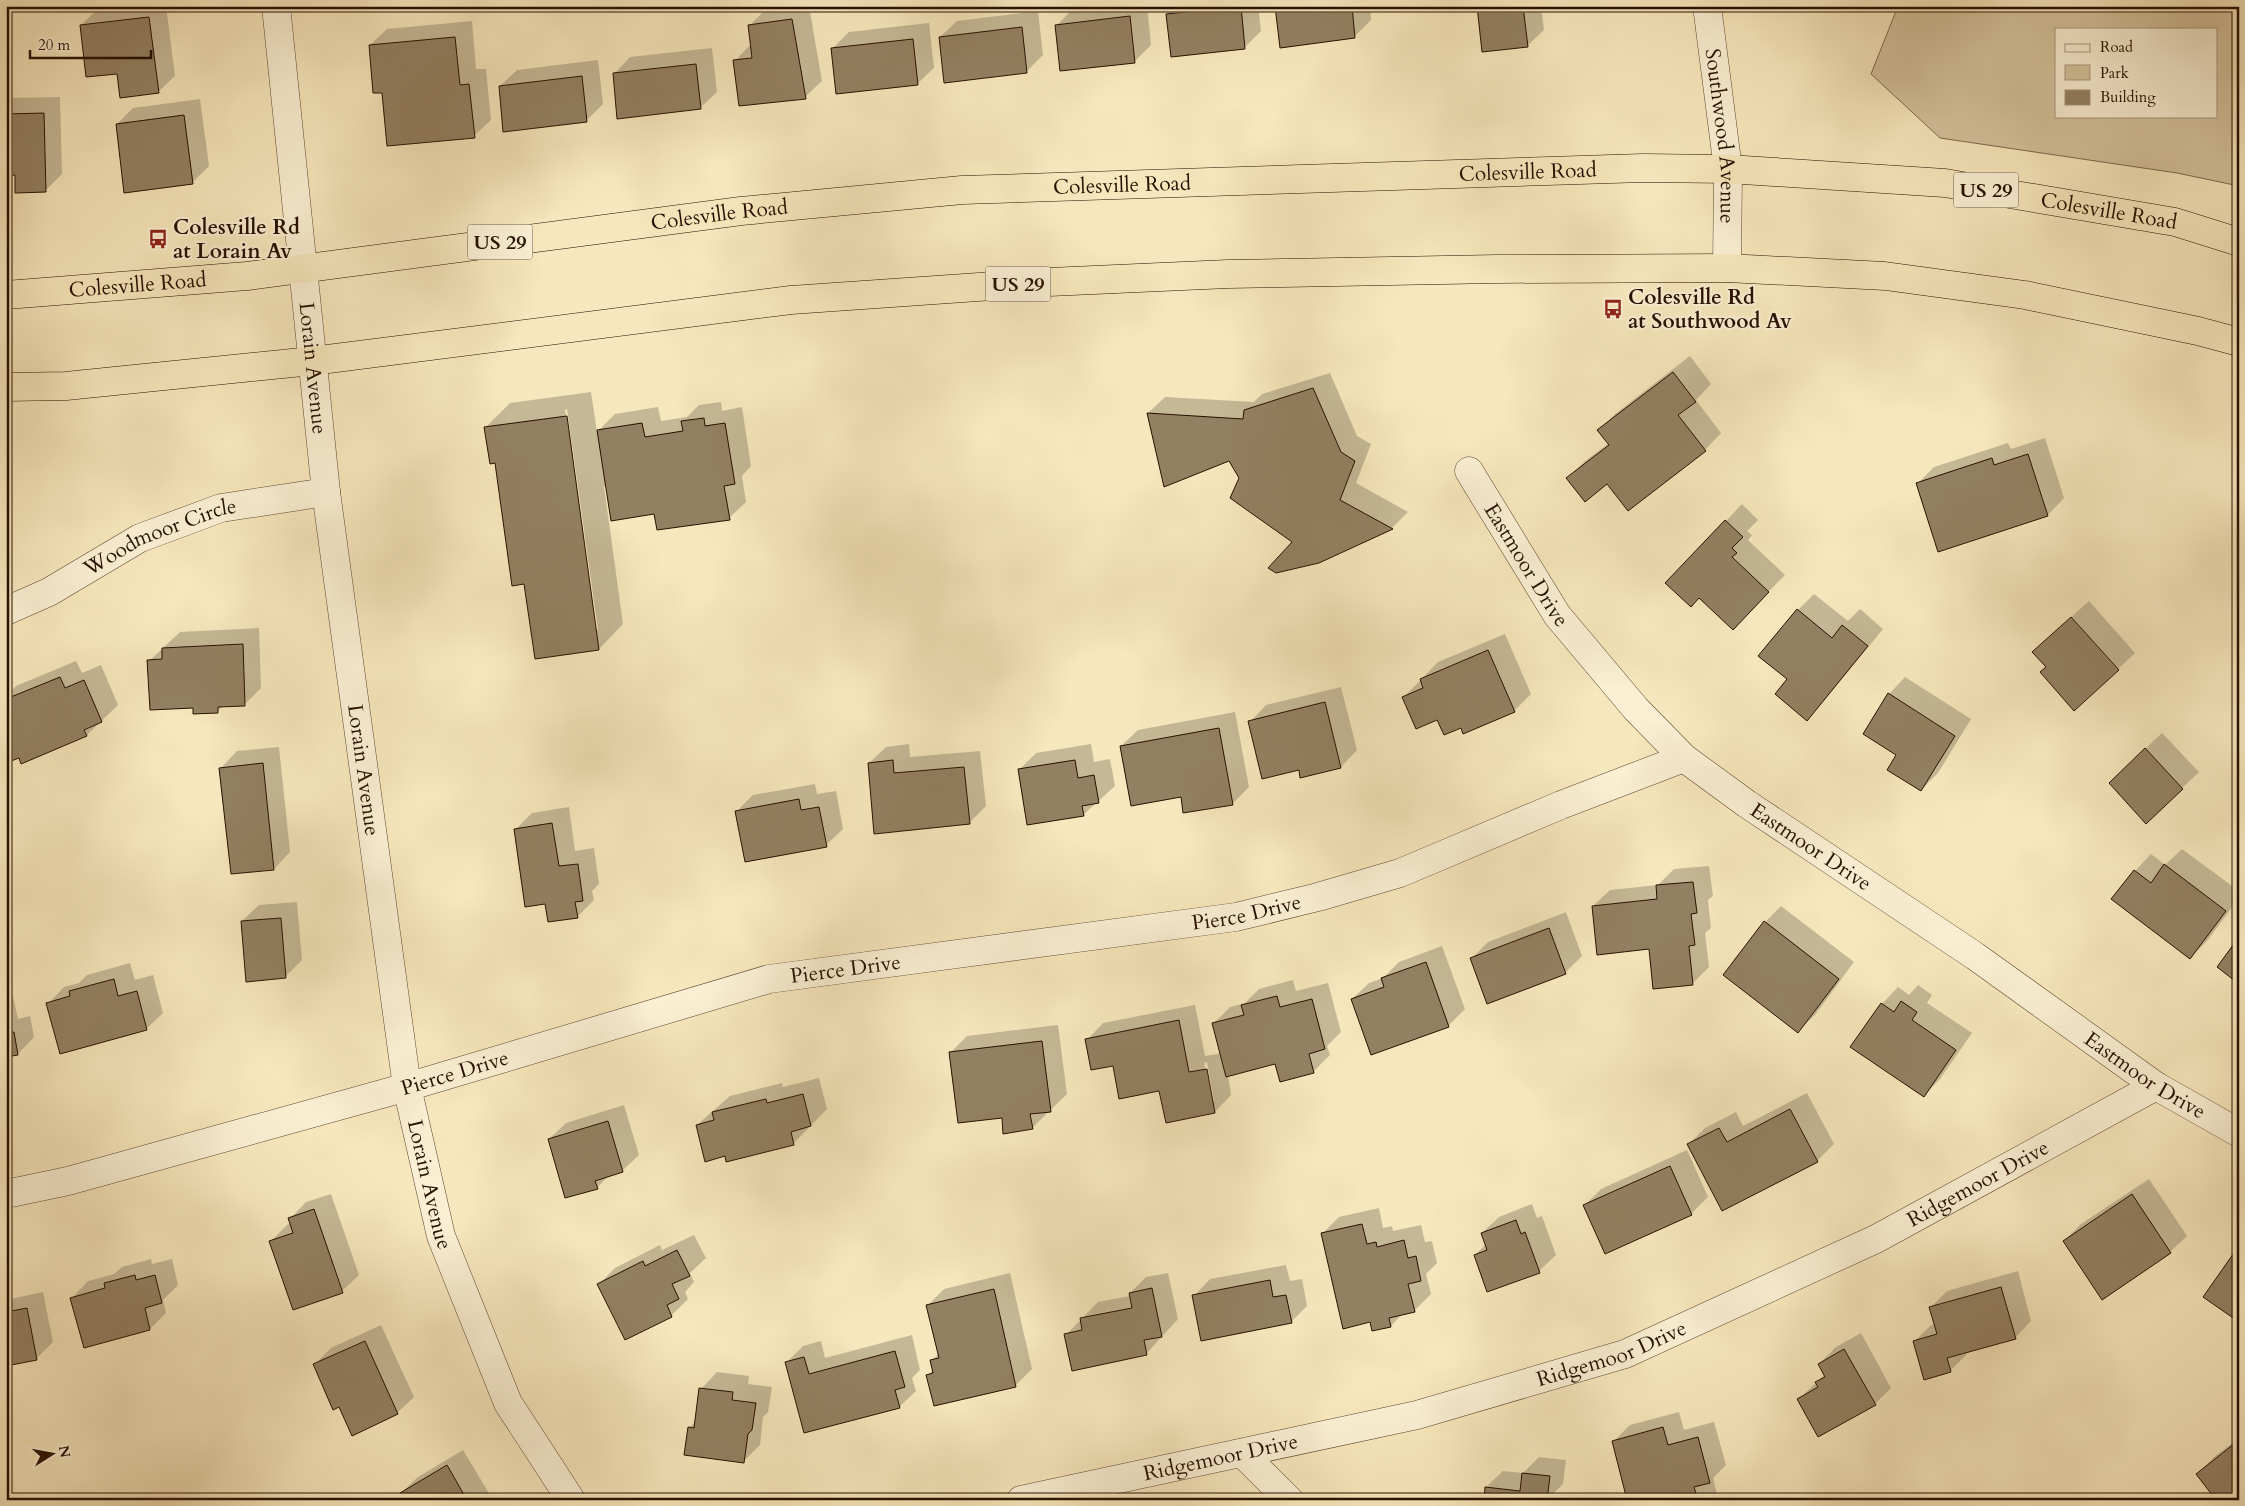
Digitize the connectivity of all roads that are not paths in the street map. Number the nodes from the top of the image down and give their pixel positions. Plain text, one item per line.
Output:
1 (276, 6) edge
2 (1707, 6) edge
3 (1728, 169) junction
4 (2239, 242) edge
5 (302, 267) junction
6 (1727, 268) junction
7 (6, 295) edge
8 (2239, 342) edge
9 (312, 361) junction
10 (6, 387) edge
11 (1469, 471) dead end
12 (326, 492) junction
13 (6, 611) edge
14 (1684, 758) junction
15 (2156, 1086) junction
16 (407, 1087) junction
17 (2239, 1133) edge
18 (6, 1194) edge
19 (1242, 1453) junction
20 (571, 1500) edge
21 (1021, 1500) edge
22 (1289, 1500) edge

1 - 5 street, Lorain Avenue
2 - 3 street, Southwood Avenue
3 - 4 highway, Colesville Road / US 29
3 - 5 highway, Colesville Road / US 29
3 - 6 street, Southwood Avenue
5 - 7 highway, Colesville Road / US 29
5 - 9 street, Lorain Avenue
6 - 8 highway, US 29
6 - 9 highway, US 29
9 - 10 highway, US 29
9 - 12 street, Lorain Avenue
11 - 14 street, Eastmoor Drive
12 - 13 street, Woodmoor Circle
12 - 16 street, Lorain Avenue
14 - 15 street, Eastmoor Drive
14 - 16 street, Pierce Drive
15 - 17 street, Eastmoor Drive
15 - 19 street, Ridgemoor Drive
16 - 18 street, Pierce Drive
16 - 20 street, Lorain Avenue
19 - 21 street, Ridgemoor Drive
19 - 22 street

